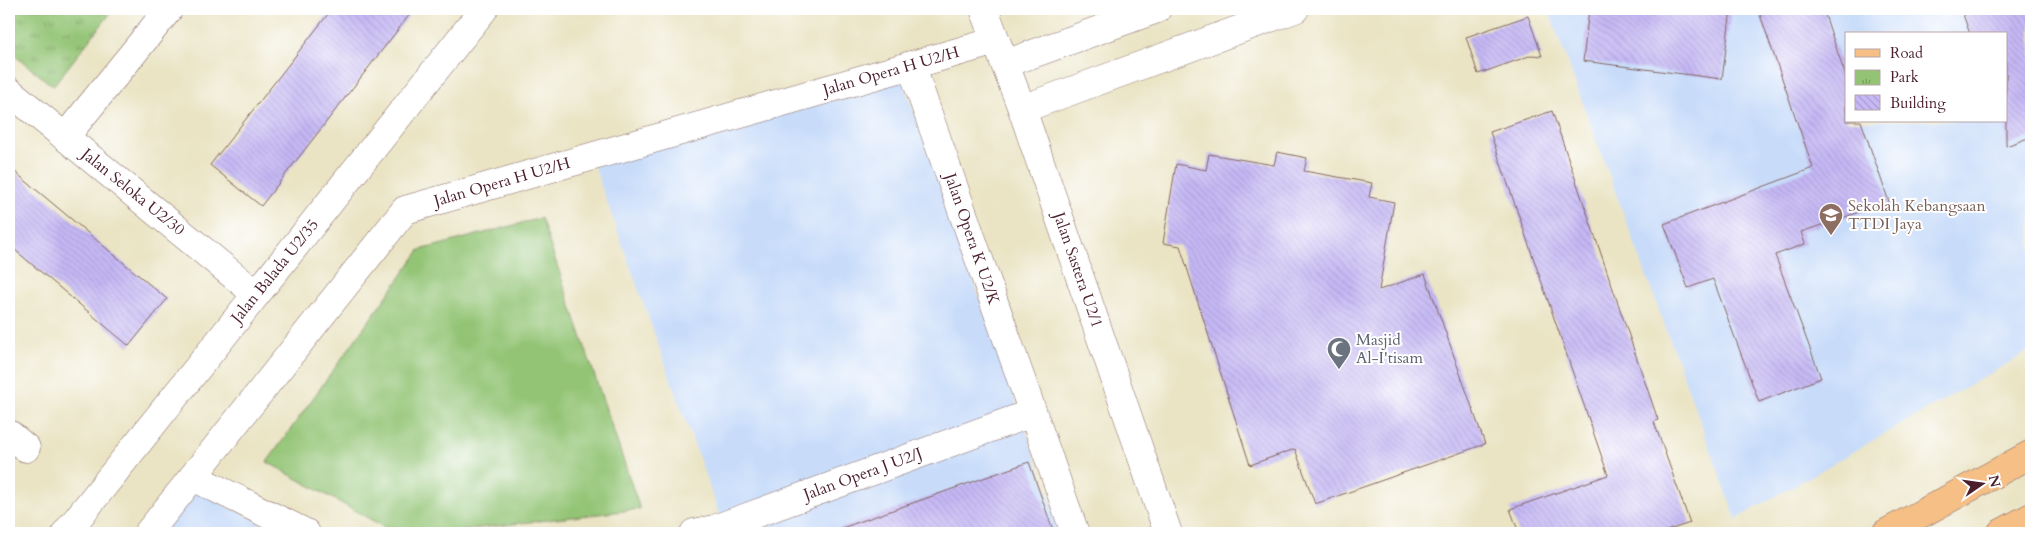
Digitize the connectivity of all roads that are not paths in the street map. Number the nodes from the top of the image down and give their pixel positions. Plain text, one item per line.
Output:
1 (169, 9) edge
2 (484, 9) edge
3 (984, 9) edge
4 (1157, 9) edge
5 (1295, 9) edge
6 (1001, 52) junction
7 (911, 65) junction
8 (9, 91) edge
9 (1022, 109) junction
10 (65, 137) junction
11 (256, 294) junction
12 (1032, 413) junction
13 (2031, 454) edge
14 (193, 477) junction
15 (2031, 517) edge
16 (66, 533) edge
17 (148, 533) edge
18 (306, 533) edge
19 (694, 533) edge
20 (1075, 533) edge
21 (1168, 533) edge
22 (1886, 533) edge
23 (2001, 533) edge

1 - 10 street
2 - 11 street, Jalan Balada U2/35
3 - 6 street, Jalan Sastera U2/1
4 - 6 street, Jalan Opera H U2/H
5 - 9 street
6 - 7 street, Jalan Opera H U2/H
6 - 9 street, Jalan Sastera U2/1
7 - 12 street, Jalan Opera K U2/K
7 - 14 street, Jalan Opera H U2/H
8 - 10 street, Jalan Seloka U2/30
9 - 21 street, Jalan Sastera U2/1
10 - 11 street, Jalan Seloka U2/30
11 - 16 street, Jalan Balada U2/35
12 - 19 street, Jalan Opera J U2/J
12 - 20 street, Jalan Opera K U2/K
13 - 22 main road
14 - 17 street, Jalan Opera H U2/H
14 - 18 street
15 - 23 main road

